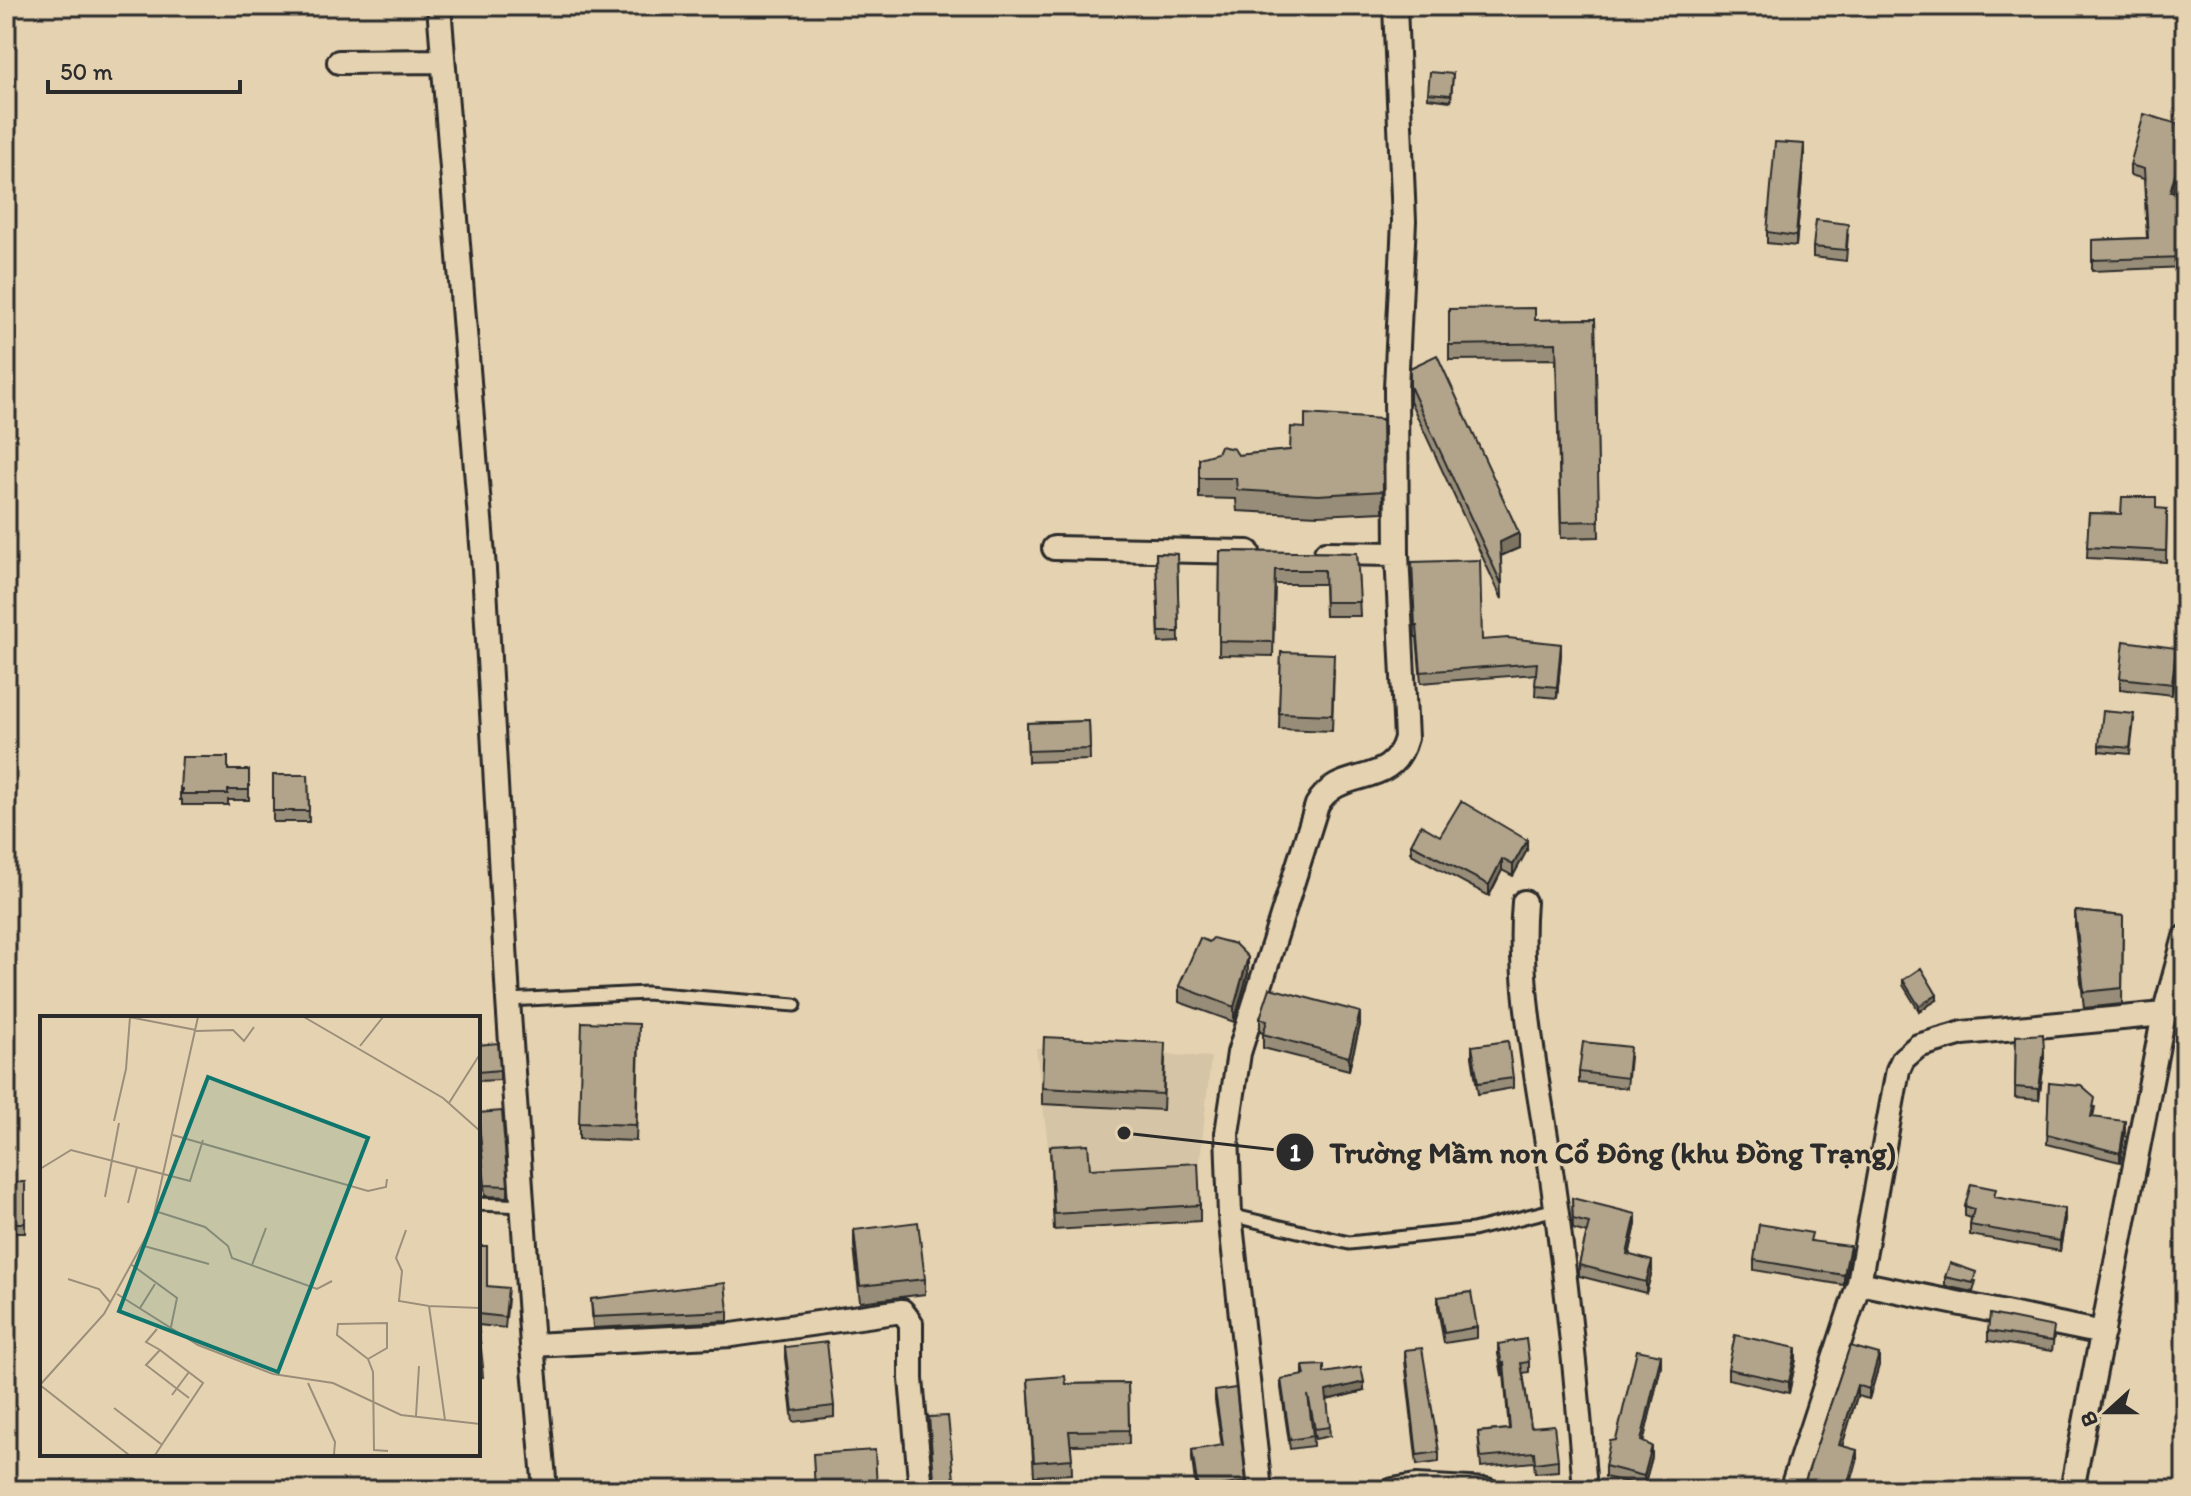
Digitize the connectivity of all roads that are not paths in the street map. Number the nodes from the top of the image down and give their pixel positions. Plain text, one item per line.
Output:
1 (439, 6) edge
2 (1395, 6) edge
3 (442, 61) junction
4 (339, 62) dead end
5 (1054, 548) dead end
6 (1272, 552) edge
7 (1303, 553) edge
8 (1397, 554) junction
9 (1524, 902) dead end
10 (2185, 937) edge
11 (508, 1000) junction
12 (795, 1005) dead end
13 (2164, 1014) junction
14 (480, 1204) edge
15 (524, 1206) junction
16 (1556, 1209) junction
17 (1230, 1215) junction
18 (1859, 1283) junction
19 (2103, 1333) junction
20 (532, 1345) junction
21 (545, 1490) edge
22 (921, 1490) edge
23 (1260, 1490) edge
24 (1393, 1490) edge
25 (1487, 1490) edge
26 (1585, 1490) edge
27 (1791, 1490) edge
28 (2072, 1490) edge

1 - 3 street
2 - 8 street
3 - 4 street
3 - 11 street
5 - 6 street
7 - 8 street
8 - 17 street
9 - 16 street
10 - 13 street
11 - 12 lane
11 - 15 street
13 - 18 street
13 - 19 street
14 - 15 lane
15 - 20 street
16 - 17 lane
16 - 26 street
17 - 23 street
18 - 19 street
18 - 27 street
19 - 28 street
20 - 21 street
20 - 22 street
24 - 25 street

